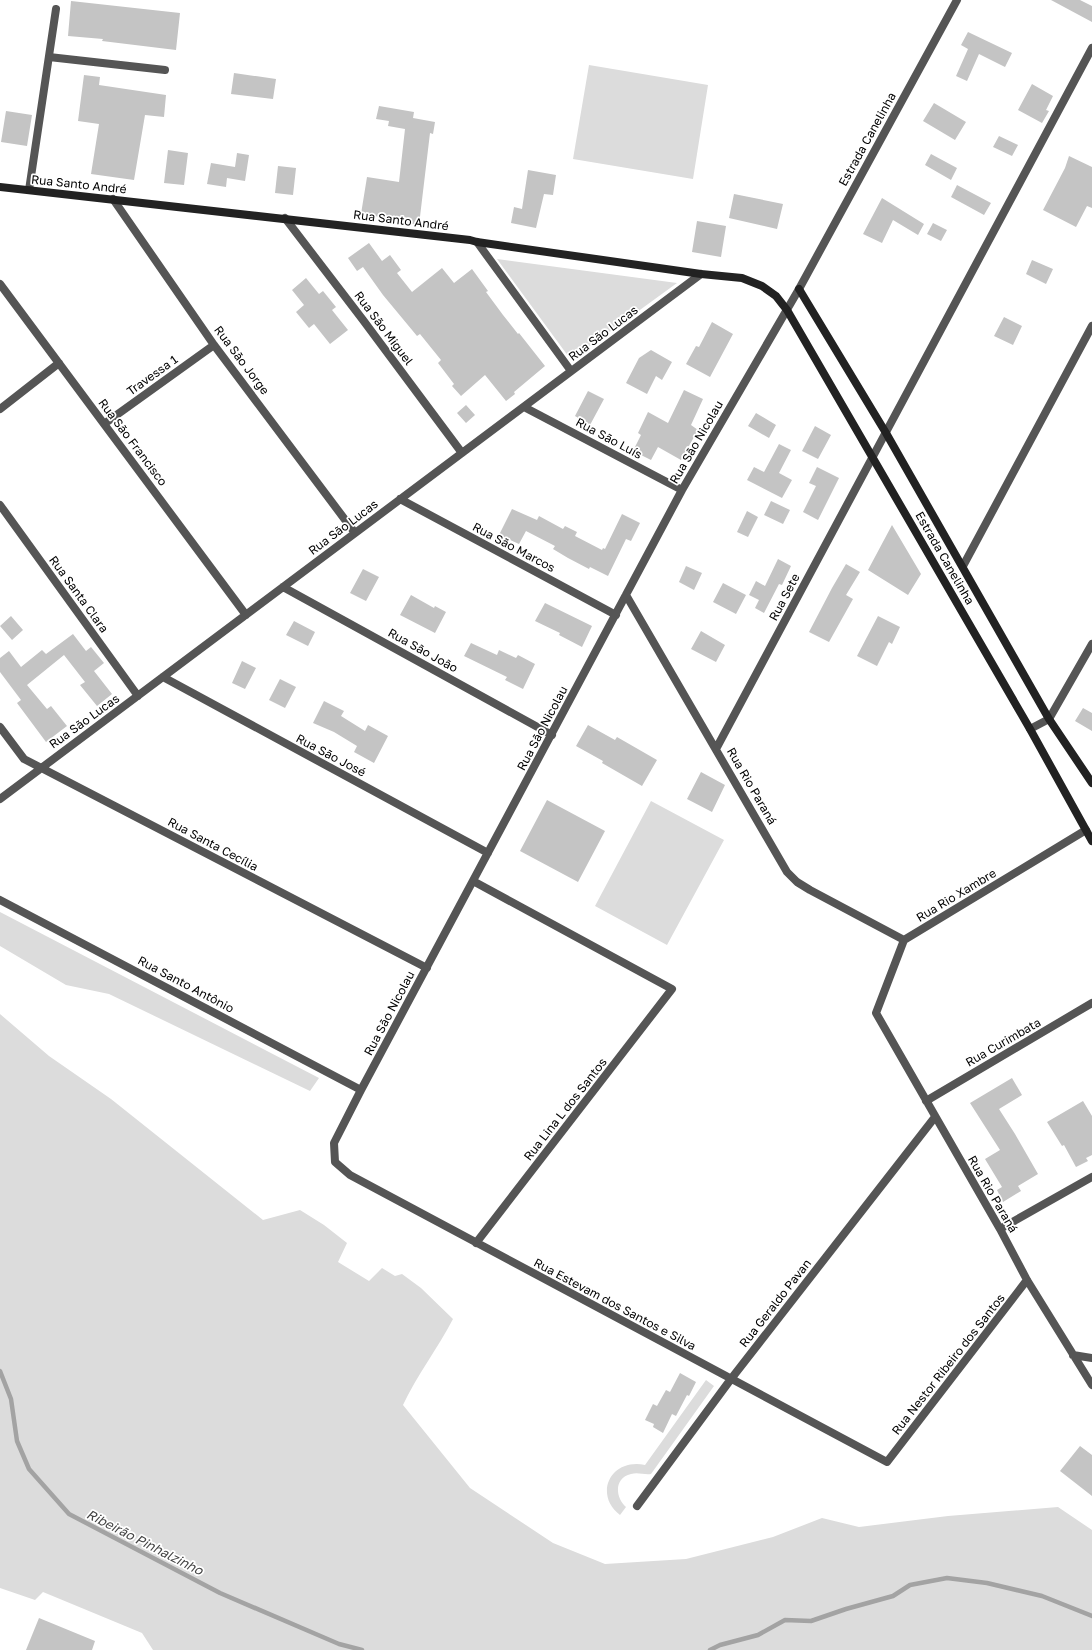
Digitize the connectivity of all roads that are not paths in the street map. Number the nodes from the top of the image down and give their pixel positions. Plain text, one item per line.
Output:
1 (957, 0) edge
2 (56, 9) dead end
3 (1092, 48) edge
4 (49, 57) junction
5 (165, 70) dead end
6 (0, 187) edge
7 (29, 190) junction
8 (112, 199) junction
9 (285, 218) junction
10 (477, 242) junction
11 (701, 274) junction
12 (0, 284) edge
13 (799, 289) junction
14 (787, 310) junction
15 (1092, 326) edge
16 (214, 345) junction
17 (59, 363) junction
18 (571, 371) junction
19 (524, 407) junction
20 (0, 410) edge
21 (104, 424) junction
22 (886, 433) junction
23 (462, 453) junction
24 (872, 456) junction
25 (682, 490) junction
26 (400, 499) junction
27 (0, 505) edge
28 (355, 533) junction
29 (963, 566) junction
30 (282, 588) junction
31 (626, 595) junction
32 (246, 615) junction
33 (616, 615) junction
34 (1092, 644) edge
35 (163, 677) junction
36 (138, 696) junction
37 (1049, 719) junction
38 (0, 726) edge
39 (1030, 729) junction
40 (552, 735) junction
41 (716, 749) junction
42 (41, 768) junction
43 (1092, 784) edge
44 (0, 799) edge
45 (1086, 830) junction
46 (1092, 841) edge
47 (488, 853) junction
48 (473, 881) junction
49 (0, 900) edge
50 (904, 940) junction
51 (426, 968) junction
52 (1092, 1003) edge
53 (361, 1090) junction
54 (926, 1101) junction
55 (935, 1117) junction
56 (335, 1162) joint
57 (1092, 1177) edge
58 (1000, 1229) junction
59 (476, 1243) junction
60 (1027, 1280) junction
61 (1073, 1355) junction
62 (1092, 1358) edge
63 (731, 1379) junction
64 (1092, 1385) edge
65 (887, 1462) joint
66 (637, 1506) dead end

1 - 13 street, Estrada Canelinha
2 - 4 street
3 - 22 street, Rua Sete
4 - 5 street
4 - 7 street
6 - 7 street, Rua Santo André
7 - 8 street, Rua Santo André
8 - 9 street, Rua Santo André
8 - 16 street, Rua São Jorge
9 - 10 street, Rua Santo André
9 - 23 street, Rua São Miguel
10 - 11 street, Rua Santo André
10 - 18 street
11 - 14 street, Rua Santo André
11 - 18 street, Rua São Lucas
12 - 17 street, Rua São Francisco
13 - 14 street, Estrada Canelinha
13 - 22 street, Estrada Canelinha
14 - 24 street, Estrada Canelinha
14 - 25 street, Rua São Nicolau
15 - 29 street
16 - 21 street, Travessa 1
16 - 28 street, Rua São Jorge
17 - 20 street
17 - 21 street, Rua São Francisco
18 - 19 street, Rua São Lucas
19 - 23 street, Rua São Lucas
19 - 25 street, Rua São Luís
21 - 32 street, Rua São Francisco
22 - 24 street, Rua Sete
22 - 29 street, Estrada Canelinha
23 - 26 street, Rua São Lucas
24 - 39 street, Estrada Canelinha
24 - 41 street, Rua Sete
25 - 31 street, Rua São Nicolau
26 - 28 street, Rua São Lucas
26 - 33 street, Rua São Marcos
27 - 36 street, Rua Santa Clara
28 - 30 street, Rua São Lucas
29 - 37 street, Estrada Canelinha
30 - 32 street, Rua São Lucas
30 - 40 street, Rua São João
31 - 33 street, Rua São Nicolau
31 - 41 street, Rua Rio Paraná
32 - 35 street, Rua São Lucas
33 - 40 street, Rua São Nicolau
34 - 37 street
35 - 36 street, Rua São Lucas
35 - 47 street, Rua São José
36 - 42 street, Rua São Lucas
37 - 39 street
37 - 43 street, Estrada Canelinha
38 - 42 street, Rua Santa Cecília
39 - 45 street, Estrada Canelinha
40 - 47 street, Rua São Nicolau
41 - 50 street, Rua Rio Paraná
42 - 44 street, Rua São Lucas
42 - 51 street, Rua Santa Cecília
45 - 46 street, Estrada Canelinha
45 - 50 street, Rua Rio Xambre
47 - 48 street, Rua São Nicolau
48 - 51 street, Rua São Nicolau
48 - 59 street, Rua Lina L dos Santos
49 - 53 street, Rua Santo Antônio
50 - 54 street, Rua Rio Paraná
51 - 53 street, Rua São Nicolau
52 - 54 street, Rua Curimbata
53 - 56 street, Rua São Nicolau
54 - 55 street, Rua Rio Paraná
55 - 58 street, Rua Rio Paraná
55 - 63 street, Rua Geraldo Pavan
56 - 59 street, Rua Estevam dos Santos e Silva
57 - 58 street
58 - 60 street, Rua Rio Paraná
59 - 63 street, Rua Estevam dos Santos e Silva
60 - 61 street, Rua Rio Paraná
60 - 65 street, Rua Nestor Ribeiro dos Santos
61 - 62 street
61 - 64 street, Rua Rio Paraná
63 - 65 street, Rua Estevam dos Santos e Silva
63 - 66 street, Rua Geraldo Pavan

